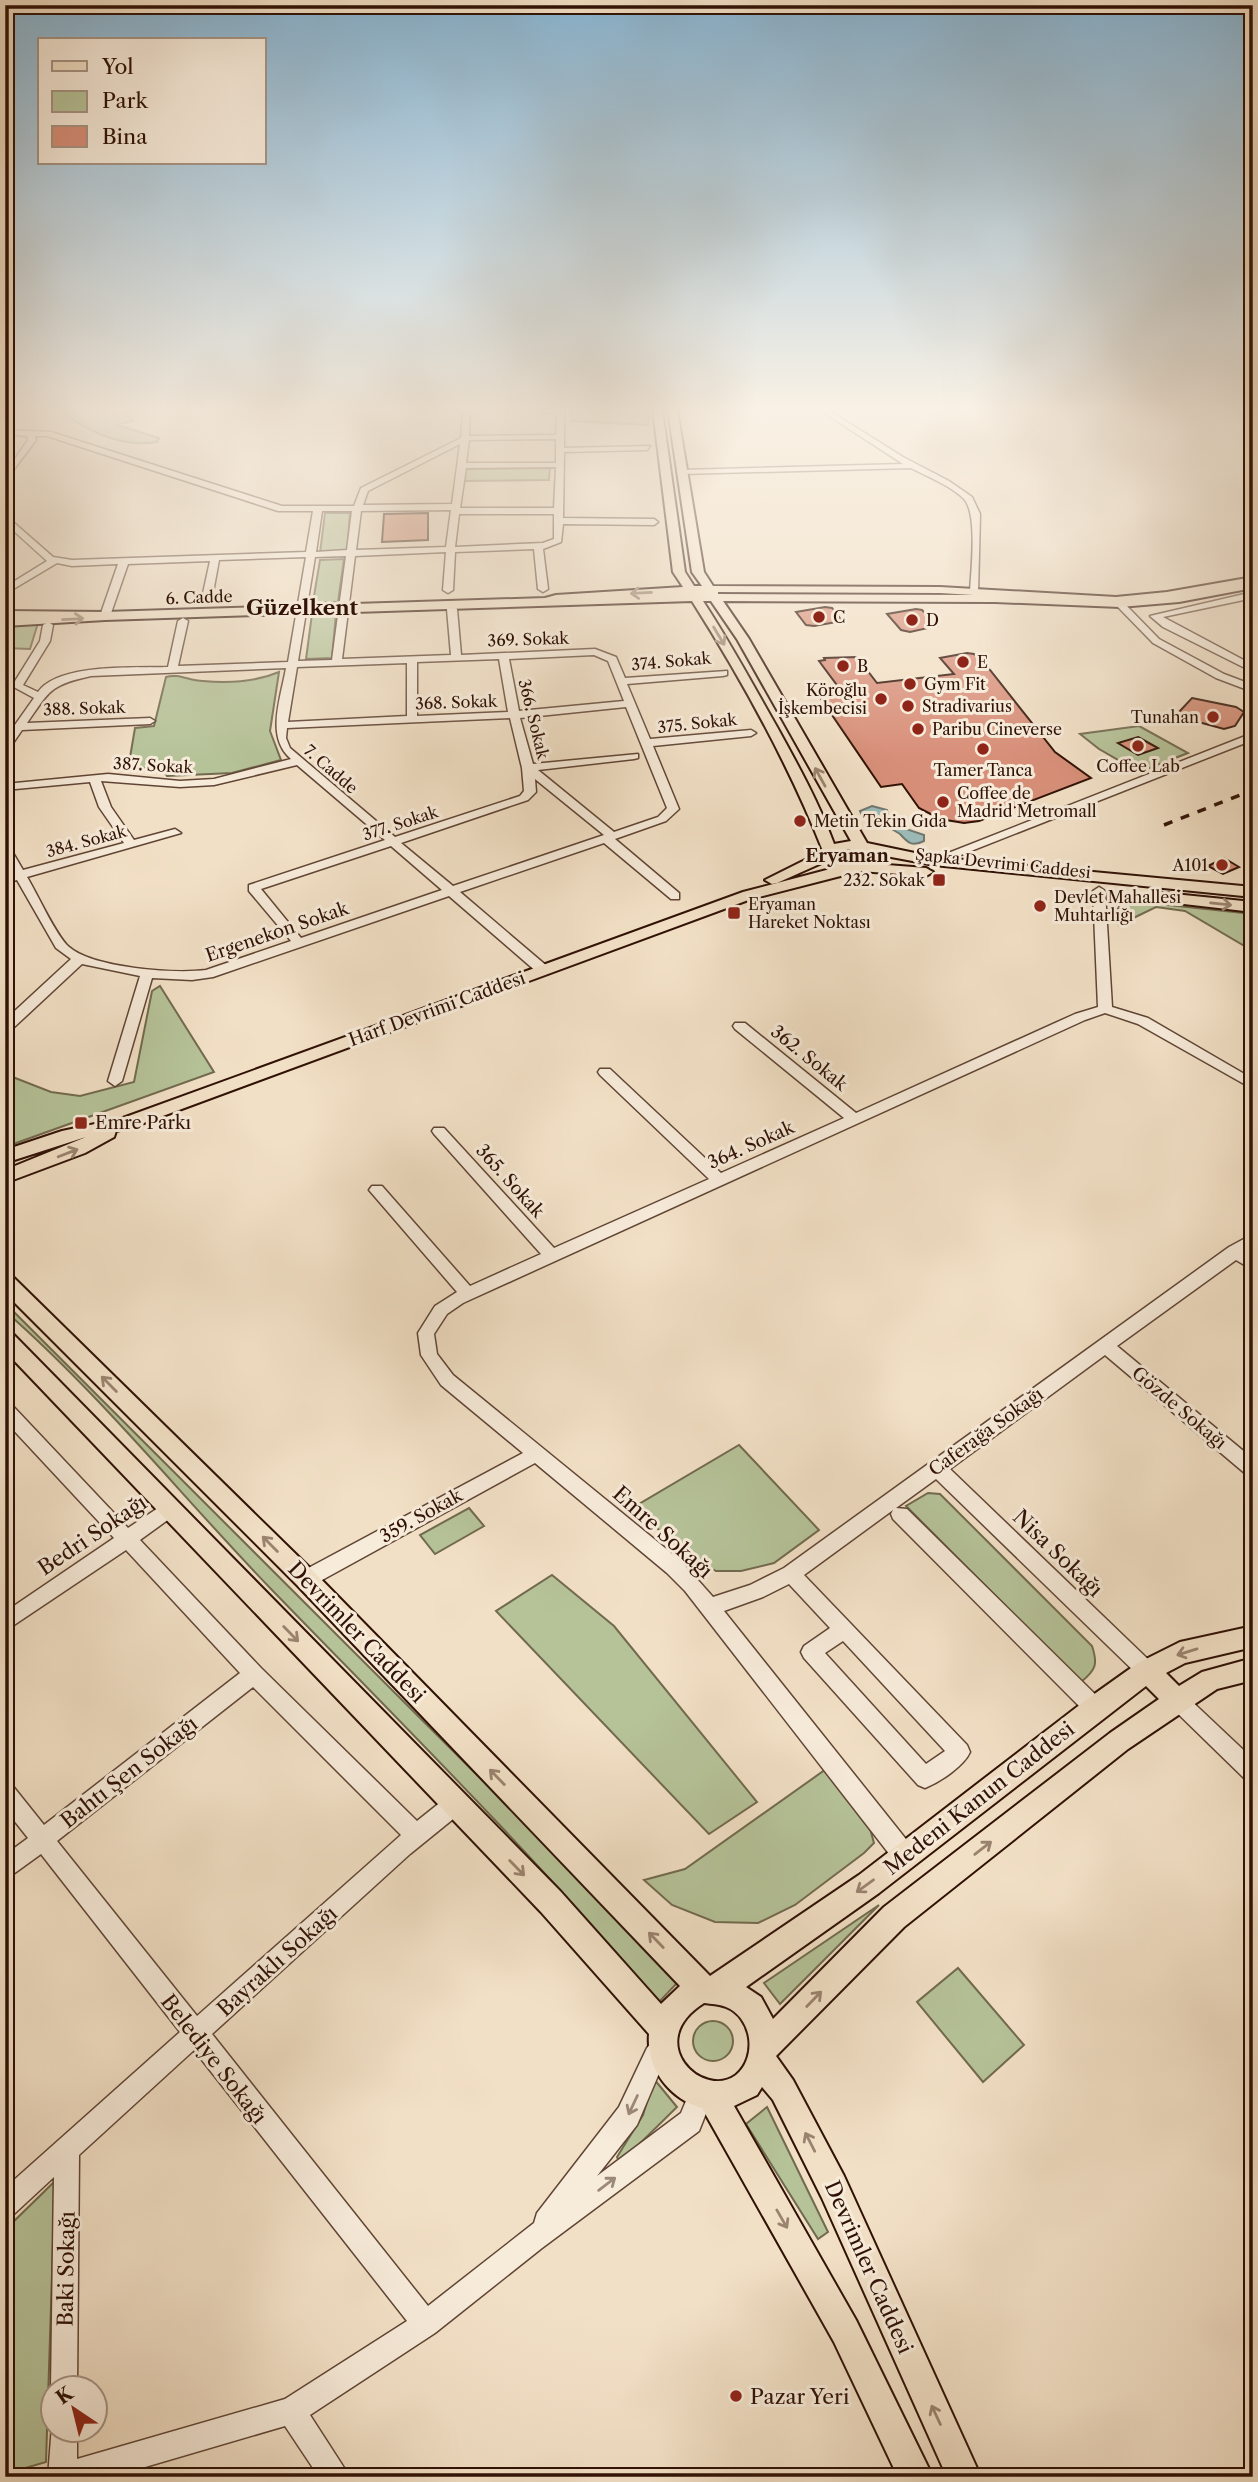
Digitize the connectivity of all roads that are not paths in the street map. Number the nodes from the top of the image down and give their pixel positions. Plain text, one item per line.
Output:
1 (13, 526) edge
2 (316, 526) edge
3 (355, 526) edge
4 (452, 526) edge
5 (559, 526) edge
6 (672, 526) edge
7 (690, 526) edge
8 (976, 526) edge
9 (19, 531) junction
10 (5, 535) edge
11 (538, 547) junction
12 (448, 550) junction
13 (353, 553) junction
14 (312, 555) junction
15 (215, 558) junction
16 (54, 561) junction
17 (124, 561) junction
18 (1253, 580) edge
19 (1253, 585) edge
20 (448, 590) dead end
21 (5, 591) edge
22 (975, 592) junction
23 (712, 593) junction
24 (693, 594) junction
25 (941, 594) junction
26 (544, 595) junction
27 (1253, 595) edge
28 (207, 598) dead end
29 (1127, 602) junction
30 (346, 607) junction
31 (303, 609) junction
32 (452, 609) dead end
33 (5, 615) edge
34 (1157, 615) junction
35 (105, 616) junction
36 (183, 621) dead end
37 (5, 622) edge
38 (48, 625) dead end
39 (503, 656) junction
40 (456, 658) junction
41 (412, 659) junction
42 (1253, 659) edge
43 (337, 663) junction
44 (1240, 663) junction
45 (293, 665) junction
46 (1253, 669) edge
47 (172, 670) junction
48 (723, 673) dead end
49 (621, 681) junction
50 (1253, 689) edge
51 (42, 693) junction
52 (630, 702) junction
53 (514, 716) junction
54 (412, 720) junction
55 (149, 721) dead end
56 (282, 725) junction
57 (19, 727) junction
58 (751, 733) dead end
59 (1253, 736) edge
60 (647, 743) junction
61 (6, 745) edge
62 (634, 756) dead end
63 (297, 761) junction
64 (528, 768) junction
65 (95, 779) junction
66 (5, 787) edge
67 (175, 833) dead end
68 (609, 837) junction
69 (392, 843) junction
70 (131, 845) junction
71 (863, 848) junction
72 (5, 849) edge
73 (830, 853) junction
74 (934, 861) junction
75 (858, 867) junction
76 (20, 875) junction
77 (5, 879) edge
78 (1098, 885) junction
79 (449, 892) junction
80 (1253, 892) edge
81 (748, 895) junction
82 (675, 896) dead end
83 (1253, 907) edge
84 (299, 943) junction
85 (79, 960) junction
86 (543, 970) junction
87 (146, 973) junction
88 (1105, 1009) junction
89 (740, 1026) dead end
90 (5, 1028) edge
91 (605, 1072) dead end
92 (116, 1081) dead end
93 (1253, 1085) edge
94 (854, 1119) junction
95 (127, 1123) junction
96 (439, 1131) dead end
97 (5, 1157) edge
98 (31, 1167) junction
99 (5, 1177) edge
100 (719, 1180) junction
101 (5, 1183) edge
102 (377, 1190) dead end
103 (1253, 1239) edge
104 (1235, 1251) junction
105 (552, 1256) junction
106 (1253, 1264) edge
107 (5, 1281) edge
108 (468, 1294) junction
109 (426, 1333) joint
110 (5, 1338) edge
111 (1105, 1346) junction
112 (7, 1415) edge
113 (536, 1454) junction
114 (937, 1468) junction
115 (1253, 1470) edge
116 (170, 1509) junction
117 (900, 1514) dead end
118 (127, 1539) junction
119 (791, 1574) junction
120 (306, 1579) junction
121 (709, 1606) junction
122 (5, 1623) edge
123 (844, 1629) junction
124 (1253, 1636) edge
125 (1253, 1669) edge
126 (1147, 1671) junction
127 (254, 1674) junction
128 (1177, 1700) junction
129 (1095, 1708) junction
130 (1253, 1773) edge
131 (5, 1792) edge
132 (455, 1804) junction
133 (416, 1835) junction
134 (42, 1840) junction
135 (905, 1856) junction
136 (5, 1869) edge
137 (711, 1989) junction
138 (195, 2035) junction
139 (664, 2037) junction
140 (763, 2055) junction
141 (707, 2094) junction
142 (67, 2150) junction
143 (5, 2204) edge
144 (533, 2239) junction
145 (425, 2324) junction
146 (64, 2374) edge
147 (291, 2411) junction
148 (63, 2444) edge
149 (62, 2477) edge
150 (336, 2477) edge
151 (916, 2477) edge
152 (964, 2477) edge

1 - 9 street
2 - 14 street, 7. Cadde
3 - 13 street
4 - 12 street
5 - 11 street
6 - 24 main road
7 - 23 main road
8 - 22 street
9 - 10 street
9 - 16 street
11 - 12 street
11 - 26 street
12 - 13 street
12 - 20 street
13 - 14 street
13 - 30 street
14 - 15 street
14 - 31 street, 7. Cadde
15 - 17 street
15 - 28 street
16 - 17 street
16 - 21 street
17 - 35 street
18 - 29 main road
19 - 29 main road
22 - 25 main road
22 - 29 main road
23 - 24 main road, 6. Cadde
23 - 25 main road, 6. Cadde
71 -> 23 main road
24 - 26 main road, 6. Cadde
24 -> 73 main road
25 - 29 main road
26 - 30 main road, 6. Cadde
27 - 34 street
29 - 34 street
29 - 50 street
30 - 31 main road, 6. Cadde
30 - 43 street
31 - 35 main road, 6. Cadde
31 - 45 street, 7. Cadde
32 - 40 street
33 - 35 main road, 6. Cadde
34 - 44 street
37 -> 35 main road, 6. Cadde
36 - 47 street
38 - 51 street
39 - 40 street, 369. Sokak
39 - 49 street, 369. Sokak
39 - 53 street, 366. Sokak
40 - 41 street, 369. Sokak
41 - 43 street, 369. Sokak
41 - 54 street
42 - 44 street
43 - 45 street, 369. Sokak
44 - 46 street
45 - 47 street, 369. Sokak
45 - 56 street, 7. Cadde
47 - 51 street, 369. Sokak
48 - 49 street, 374. Sokak
49 - 52 street, 369. Sokak
51 - 57 street
52 - 53 street, 368. Sokak
52 - 60 street, 369. Sokak
53 - 54 street, 368. Sokak
53 - 64 street, 366. Sokak
54 - 56 street, 368. Sokak
55 - 57 street, 388. Sokak
56 - 63 street, 7. Cadde
57 - 61 street
58 - 60 street, 375. Sokak
59 - 74 street
60 - 68 street, 369. Sokak
62 - 64 street
63 - 65 street, 387. Sokak
63 - 69 street, 7. Cadde
64 - 68 street, 366. Sokak
64 - 69 street, 377. Sokak
65 - 66 street, 387. Sokak
65 - 70 street
67 - 70 street, 384. Sokak
68 - 79 street, 369. Sokak
68 - 82 street, 366. Sokak
69 - 79 street, 7. Cadde
69 - 84 street, 377. Sokak
70 - 76 street, 384. Sokak
71 - 73 main road, Şapka Devrimi Caddesi
71 - 74 main road, Şapka Devrimi Caddesi
71 - 75 main road
72 - 76 street
73 - 75 main road
73 - 81 main road, Harf Devrimi Caddesi
74 - 78 main road, Şapka Devrimi Caddesi
75 - 78 main road, Şapka Devrimi Caddesi
75 - 81 main road, Harf Devrimi Caddesi
76 - 77 street, 384. Sokak
76 - 85 street
78 - 80 main road, Şapka Devrimi Caddesi
78 -> 83 main road, Şapka Devrimi Caddesi
78 - 88 street
79 - 84 street, Ergenekon Sokak
79 - 86 street, 7. Cadde
81 - 86 main road, Harf Devrimi Caddesi
84 - 87 street, Ergenekon Sokak
85 - 87 street, Ergenekon Sokak
85 - 90 street
86 - 95 main road, Harf Devrimi Caddesi
87 - 92 street
88 - 93 street
88 - 94 street, 364. Sokak
89 - 94 street, 362. Sokak
91 - 100 street
94 - 100 street, 364. Sokak
95 - 97 main road, Harf Devrimi Caddesi
98 -> 95 main road, Harf Devrimi Caddesi
96 - 105 street, 365. Sokak
98 - 99 main road, Harf Devrimi Caddesi
98 - 101 main road
100 - 105 street, 364. Sokak
102 - 108 street
103 - 104 street, Caferağa Sokağı
104 - 106 street
104 - 111 street, Caferağa Sokağı
105 - 108 street, 364. Sokak
120 -> 107 main road, Devrimler Caddesi
108 - 109 street, 364. Sokak
109 - 113 street, Emre Sokağı
110 - 116 main road
111 - 114 street, Caferağa Sokağı
111 - 115 street, Gözde Sokağı
112 - 118 street
113 - 120 street, 359. Sokak
113 - 121 street, Emre Sokağı
114 - 119 street, Caferağa Sokağı
114 - 126 street, Nisa Sokağı
116 - 118 street, Bedri Sokağı
116 -> 132 main road
117 - 129 street
118 - 122 street, Bedri Sokağı
118 - 127 street
119 - 121 street, Caferağa Sokağı
119 - 123 street
137 -> 120 main road, Devrimler Caddesi
121 - 135 street, Emre Sokağı
123 - 123 street
124 -> 126 main road, Medeni Kanun Caddesi
125 - 128 main road
126 - 128 main road
126 - 129 main road, Medeni Kanun Caddesi
127 - 133 street
127 - 134 street, Bahtı Şen Sokağı
128 - 130 street
140 -> 128 main road
129 - 135 main road, Medeni Kanun Caddesi
131 - 134 street, Belediye Sokağı
132 - 133 street, Bayraklı Sokağı
132 -> 139 main road
133 - 138 street, Bayraklı Sokağı
134 - 136 street, Bahtı Şen Sokağı
134 - 138 street, Belediye Sokağı
135 -> 137 main road, Medeni Kanun Caddesi
137 - 139 main road
137 - 140 main road
138 - 142 street, Bayraklı Sokağı
138 - 145 street, Belediye Sokağı
139 - 141 main road
139 -> 144 street
140 - 141 main road
152 -> 140 main road, Devrimler Caddesi
144 -> 141 street
141 -> 151 main road
142 - 143 street, Bayraklı Sokağı
142 - 146 street, Baki Sokağı
144 - 145 street
145 - 147 street
147 - 149 street
147 - 150 street
148 - 149 street

